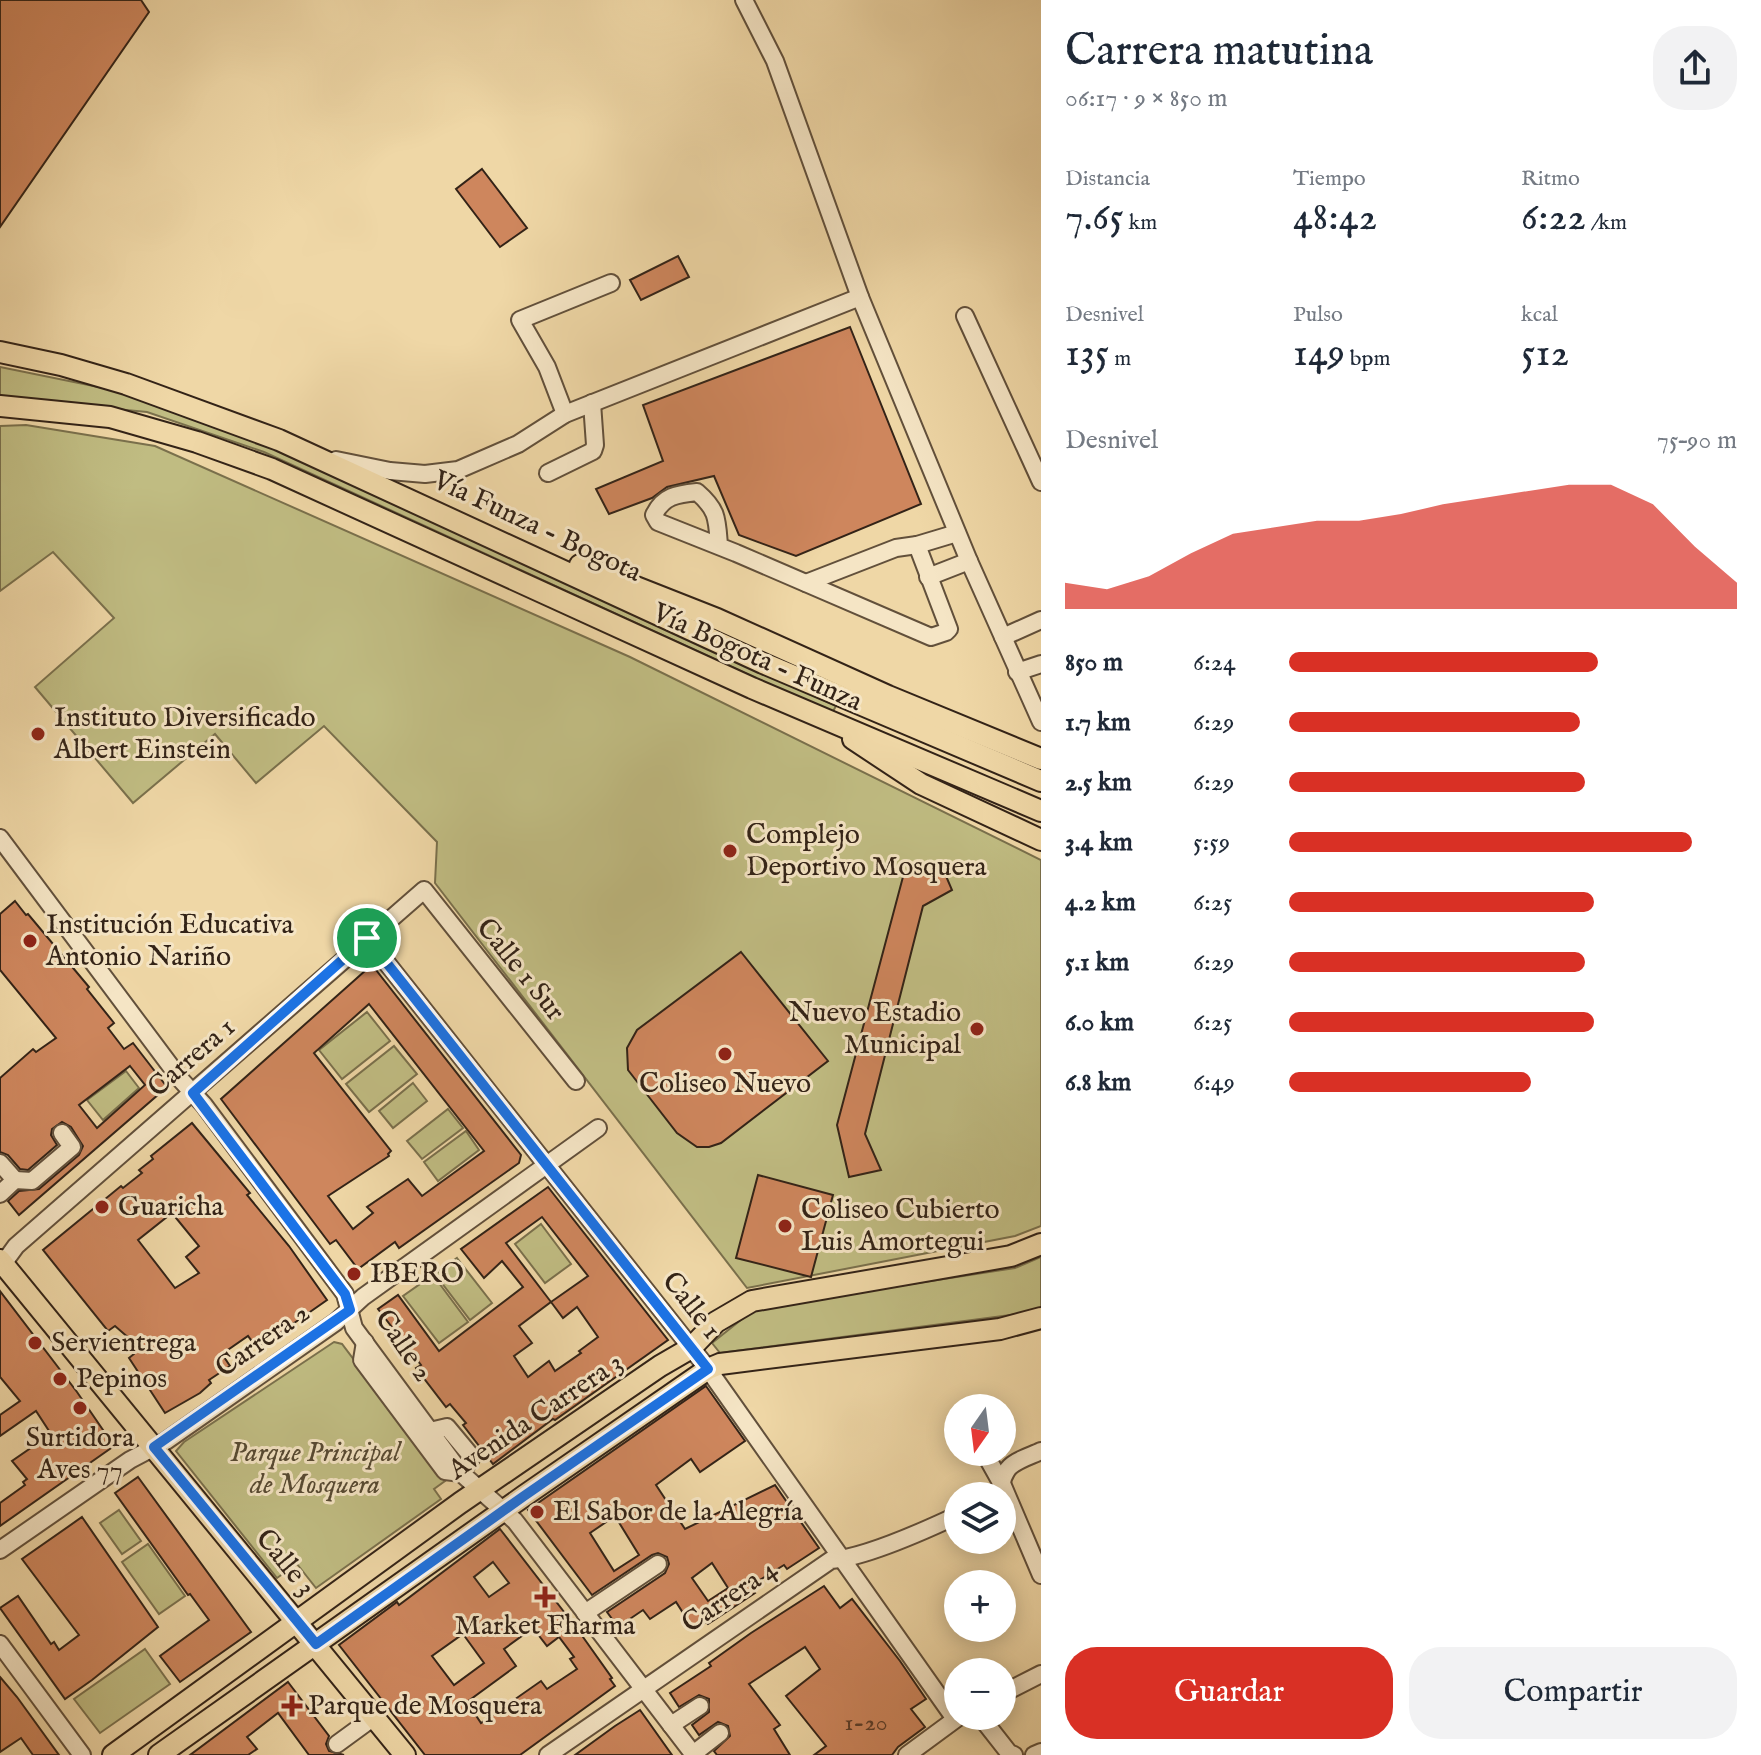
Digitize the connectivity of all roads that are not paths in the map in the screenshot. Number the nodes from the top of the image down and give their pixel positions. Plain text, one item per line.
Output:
1 (744, 0) edge
2 (611, 283) dead end
3 (860, 297) junction
4 (965, 316) dead end
5 (0, 352) edge
6 (592, 403) junction
7 (0, 406) edge
8 (565, 414) junction
9 (319, 457) junction
10 (548, 473) dead end
11 (1041, 482) edge
12 (471, 527) junction
13 (957, 533) junction
14 (917, 545) junction
15 (719, 546) dead end
16 (969, 561) junction
17 (836, 570) junction
18 (928, 577) junction
19 (806, 583) junction
20 (835, 596) junction
21 (1041, 620) edge
22 (1003, 637) junction
23 (1041, 664) edge
24 (1017, 672) junction
25 (828, 720) junction
26 (1041, 722) edge
27 (1041, 759) edge
28 (1041, 781) edge
29 (1041, 811) edge
30 (0, 838) edge
31 (1041, 840) edge
32 (424, 890) joint
33 (367, 938) junction
34 (576, 1081) dead end
35 (193, 1093) junction
36 (598, 1128) dead end
37 (62, 1133) dead end
38 (0, 1163) edge
39 (547, 1164) junction
40 (15, 1180) junction
41 (0, 1194) edge
42 (1041, 1244) edge
43 (1, 1264) edge
44 (350, 1310) junction
45 (1041, 1318) edge
46 (365, 1342) junction
47 (691, 1348) junction
48 (708, 1369) junction
49 (154, 1447) junction
50 (1041, 1451) edge
51 (461, 1473) junction
52 (1002, 1482) edge
53 (480, 1491) junction
54 (504, 1511) junction
55 (944, 1522) edge
56 (1016, 1525) edge
57 (0, 1550) edge
58 (841, 1559) junction
59 (658, 1564) dead end
60 (1041, 1575) edge
61 (585, 1613) junction
62 (297, 1622) junction
63 (0, 1644) edge
64 (316, 1644) junction
65 (1041, 1674) edge
66 (1016, 1687) edge
67 (644, 1689) junction
68 (944, 1699) edge
69 (700, 1706) dead end
70 (374, 1717) junction
71 (671, 1725) junction
72 (944, 1728) edge
73 (991, 1730) edge
74 (720, 1733) dead end
75 (337, 1744) dead end
76 (1041, 1752) edge
77 (693, 1754) edge
78 (82, 1755) edge
79 (113, 1755) edge
80 (159, 1755) edge
81 (405, 1755) edge
82 (548, 1755) edge
83 (907, 1755) edge
84 (1014, 1755) edge
85 (1034, 1755) edge

1 - 3 street
2 - 8 street
3 - 6 street
3 - 13 street
4 - 11 street
5 - 9 main road, Vía Funza - Bogota
6 - 8 street
6 - 10 street
7 - 25 main road, Vía Bogota - Funza
8 - 9 street
9 - 12 main road, Vía Funza - Bogota
12 - 27 main road
12 - 28 main road, Vía Funza - Bogota
13 - 14 street
13 - 16 street
14 - 17 street
14 - 18 street
15 - 19 street
16 - 18 street
16 - 22 street
17 - 19 street
17 - 20 street
18 - 20 street
19 - 20 street
21 - 22 street
22 - 24 street
23 - 24 street
24 - 26 street
25 - 29 main road, Vía Bogota - Funza
25 - 31 main road
30 - 35 street, Calle 2
32 - 33 street, Carrera 1
32 - 34 street, Calle 1 Sur
33 - 35 street, Carrera 1
33 - 39 street, Calle 1
35 - 43 street, Carrera 1
35 - 44 street, Calle 2
36 - 39 street, Carrera 2
37 - 40 street
38 - 40 street
39 - 44 street, Carrera 2
39 - 47 street, Calle 1
40 - 41 street
42 - 47 main road, Avenida Carrera 3
43 - 49 main road, Calle 3
44 - 46 street, Calle 2
44 - 49 street, Carrera 2
45 - 48 main road, Avenida Carrera 3
46 - 51 street, Calle 2
46 - 51 street
47 - 48 street, Calle 1
47 - 53 main road, Avenida Carrera 3
48 - 54 main road, Avenida Carrera 3
48 - 58 street, Calle 1
49 - 57 street, Carrera 2
49 - 62 main road, Calle 3
50 - 52 street
51 - 53 street, Calle 2
53 - 54 street, Calle 2
53 - 62 main road, Avenida Carrera 3
54 - 61 street, Calle 2
54 - 64 main road, Avenida Carrera 3
55 - 58 street, Carrera 4
56 - 60 street
58 - 67 street, Carrera 4
58 - 68 street, Calle 1
59 - 61 street
61 - 67 street, Calle 2
62 - 64 main road, Calle 3
62 - 79 main road, Avenida Carrera 3
63 - 78 street
64 - 70 main road, Calle 3
64 - 80 main road, Avenida Carrera 3
65 - 66 street
67 - 71 street, Calle 2
67 - 82 street, Carrera 4
69 - 71 street
70 - 75 street
70 - 81 main road, Calle 3
71 - 77 street, Calle 2
72 - 83 street
73 - 84 street
74 - 77 street
76 - 85 street

